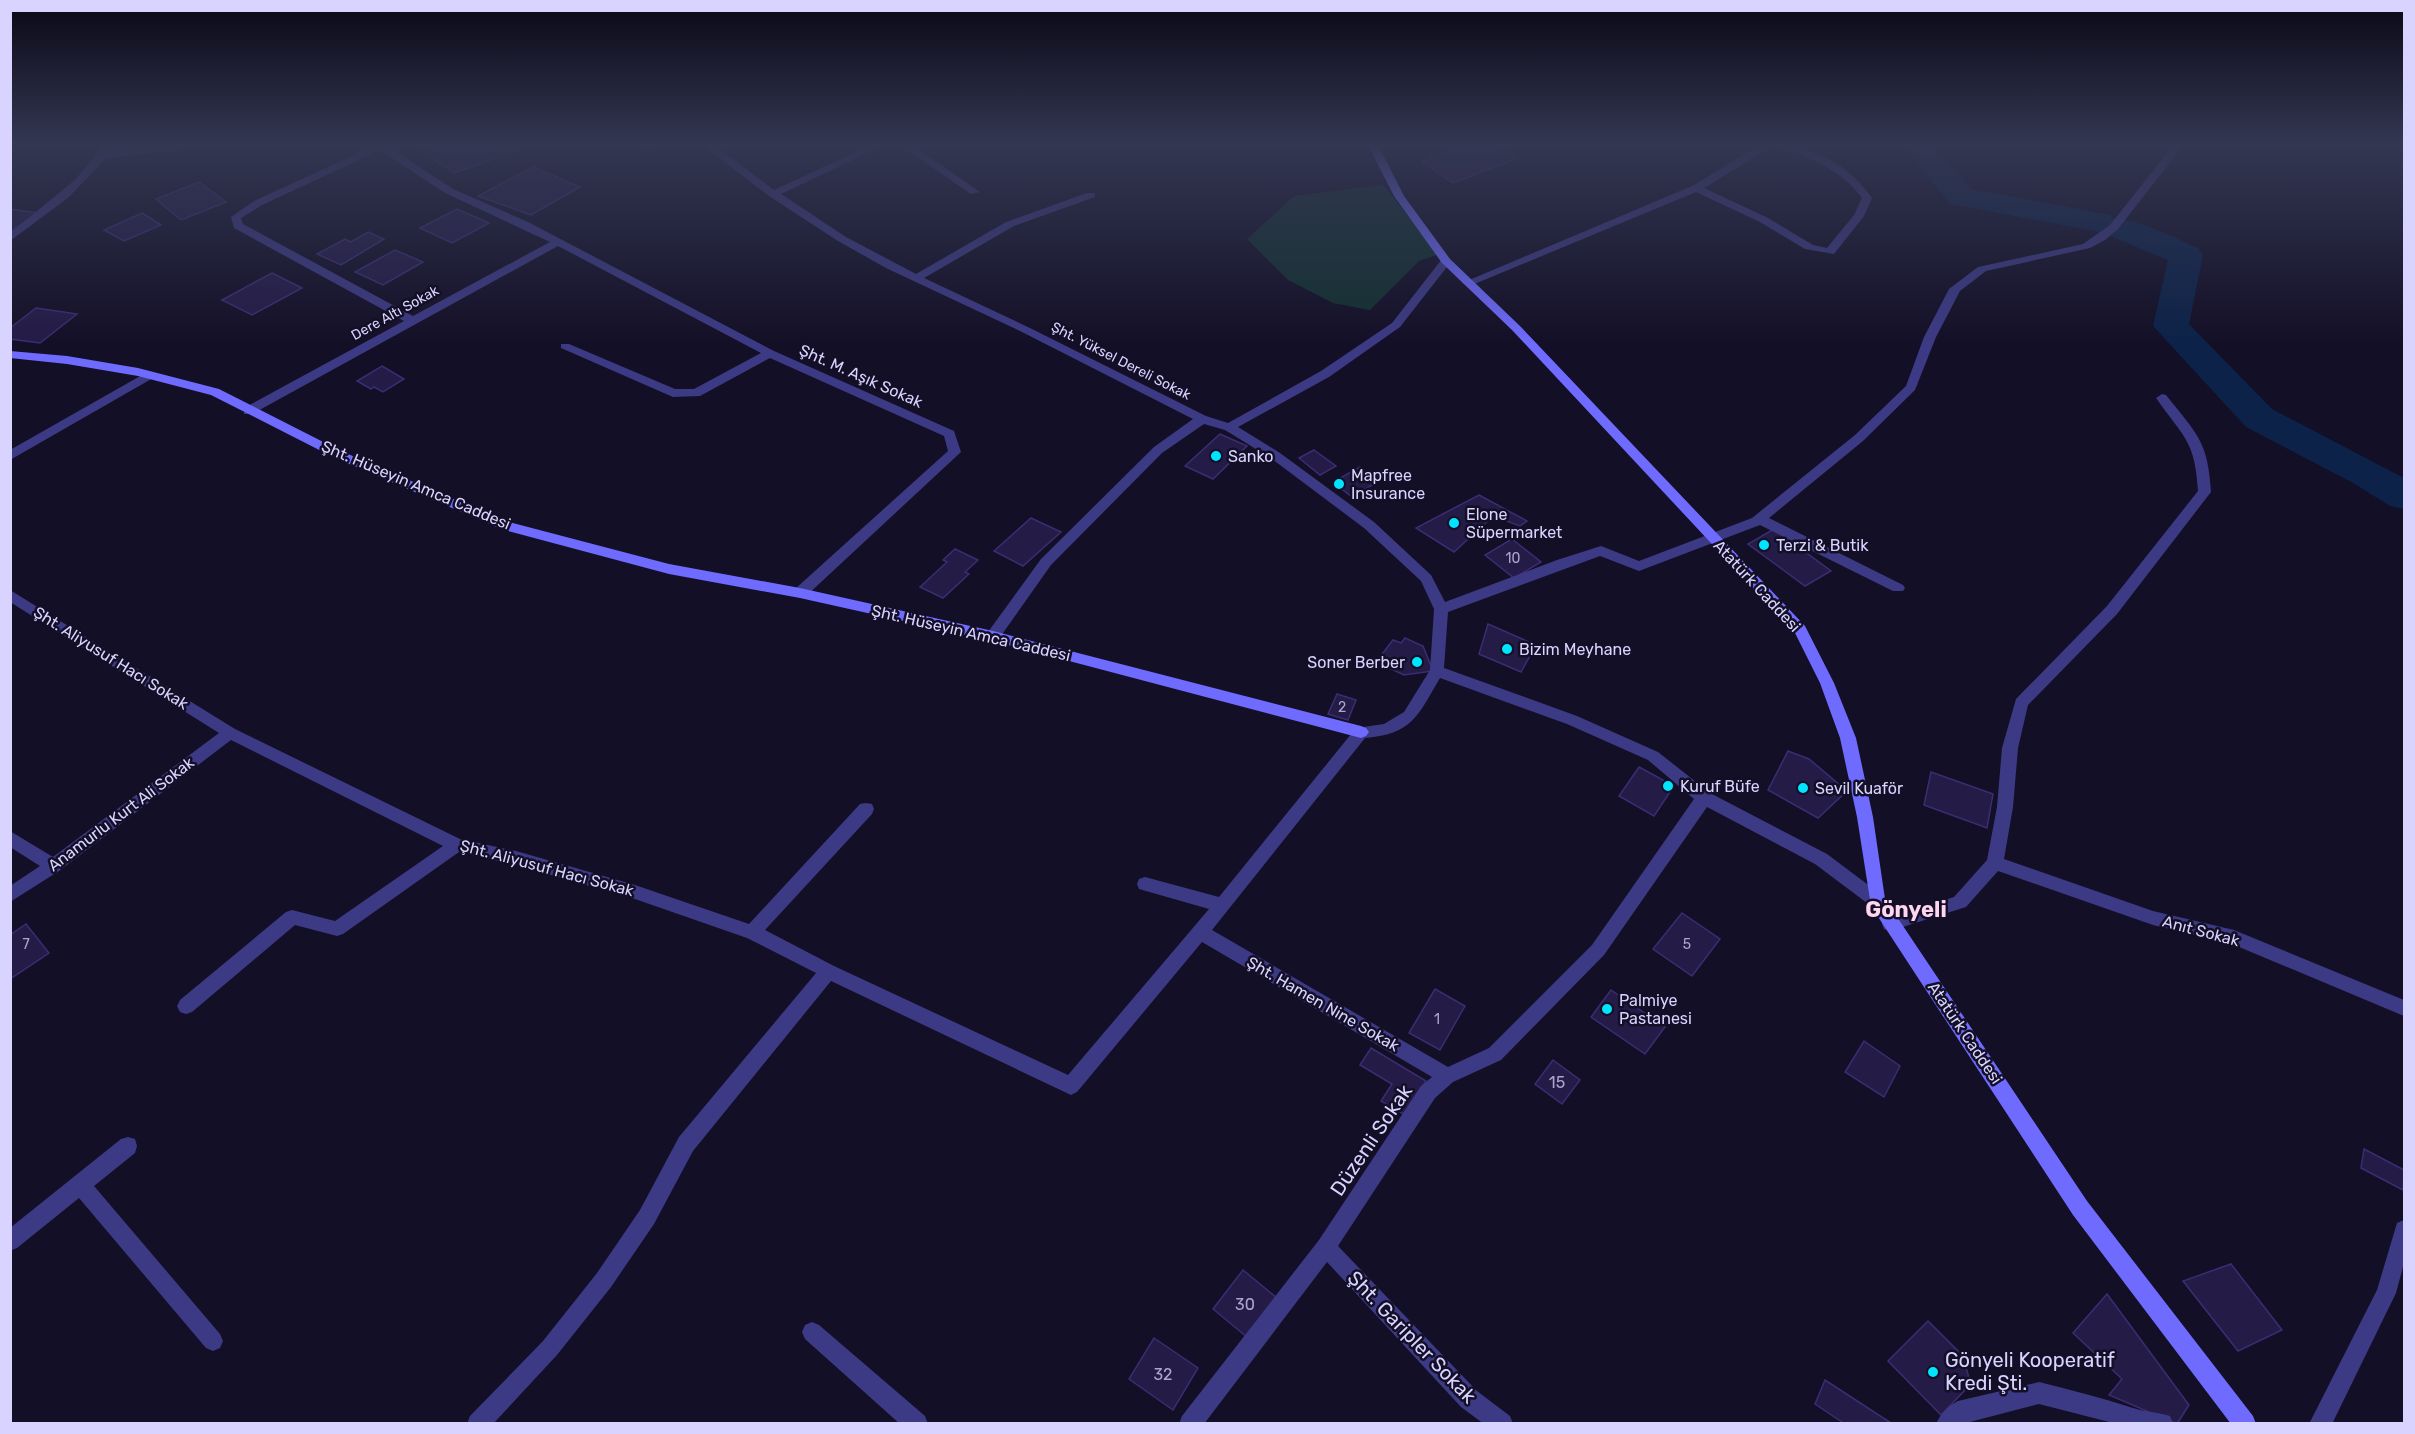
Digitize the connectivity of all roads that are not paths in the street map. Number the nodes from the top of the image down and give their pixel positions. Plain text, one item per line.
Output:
1 (47, 210) edge
2 (247, 210) edge
3 (493, 210) edge
4 (797, 210) edge
5 (1049, 210) edge
6 (1410, 210) edge
7 (1643, 210) edge
8 (1743, 210) edge
9 (1862, 210) edge
10 (2127, 210) edge
11 (10, 238) edge
12 (557, 242) junction
13 (1446, 261) junction
14 (918, 277) junction
15 (1468, 283) junction
16 (413, 321) junction
17 (566, 346) dead end
18 (770, 353) junction
19 (10, 354) edge
20 (149, 375) junction
21 (2162, 398) dead end
22 (248, 411) junction
23 (1202, 419) junction
24 (1229, 428) junction
25 (10, 456) edge
26 (1760, 519) junction
27 (1710, 537) junction
28 (1898, 588) dead end
29 (801, 593) junction
30 (10, 595) edge
31 (1441, 609) junction
32 (993, 636) junction
33 (1437, 671) junction
34 (1361, 732) junction
35 (230, 733) junction
36 (1704, 798) junction
37 (866, 809) dead end
38 (10, 838) edge
39 (457, 845) junction
40 (1995, 863) junction
41 (53, 866) junction
42 (1145, 884) dead end
43 (10, 895) edge
44 (1877, 901) junction
45 (1222, 905) junction
46 (1890, 924) junction
47 (1199, 931) junction
48 (752, 932) junction
49 (828, 971) junction
50 (186, 1006) dead end
51 (2404, 1008) edge
52 (1447, 1076) junction
53 (128, 1146) dead end
54 (80, 1184) junction
55 (2404, 1230) edge
56 (10, 1241) edge
57 (1326, 1247) junction
58 (812, 1332) dead end
59 (213, 1341) dead end
60 (478, 1424) edge
61 (917, 1424) edge
62 (1190, 1424) edge
63 (1502, 1424) edge
64 (1947, 1424) edge
65 (2162, 1424) edge
66 (2246, 1424) edge
67 (2320, 1424) edge

1 - 11 street
2 - 16 street
3 - 12 street, Şht. M. Aşık Sokak
4 - 14 street, Şht. Yüksel Dereli Sokak
5 - 14 street
6 - 13 main road, Atatürk Caddesi
7 - 15 street
8 - 9 street
10 - 26 street
12 - 16 street, Dere Altı Sokak
12 - 18 street, Şht. M. Aşık Sokak
13 - 15 main road, Atatürk Caddesi
13 - 24 street
14 - 23 street, Şht. Yüksel Dereli Sokak
15 - 27 main road, Atatürk Caddesi
16 - 22 street, Dere Altı Sokak
17 - 18 street
18 - 29 street, Şht. M. Aşık Sokak
19 - 20 main road, Şht. Hüseyin Amca Caddesi
20 - 22 main road, Şht. Hüseyin Amca Caddesi
20 - 25 street
21 - 40 street
22 - 29 main road, Şht. Hüseyin Amca Caddesi
23 - 24 street, Şht. Yüksel Dereli Sokak
23 - 32 street
24 - 31 street, Şht. Yüksel Dereli Sokak
26 - 27 street
26 - 28 street
27 - 31 street
27 - 44 main road, Atatürk Caddesi
29 - 32 main road, Şht. Hüseyin Amca Caddesi
30 - 35 street, Şht. Aliyusuf Hacı Sokak
31 - 33 street, Şht. Yüksel Dereli Sokak
32 - 34 main road, Şht. Hüseyin Amca Caddesi
33 - 34 street, Şht. Hüseyin Amca Caddesi
33 - 36 street
34 - 45 street
35 - 39 street, Şht. Aliyusuf Hacı Sokak
35 - 41 street, Anamurlu Kurt Ali Sokak
36 - 44 street
36 - 52 street, Düzenli Sokak
37 - 48 street
38 - 41 street
39 - 48 street, Şht. Aliyusuf Hacı Sokak
39 - 50 street
40 - 46 street
40 - 51 street, Anıt Sokak
41 - 43 street, Anamurlu Kurt Ali Sokak
42 - 45 street
44 - 46 main road, Atatürk Caddesi
45 - 47 street
46 - 66 main road, Atatürk Caddesi
47 - 49 street, Şht. Aliyusuf Hacı Sokak
47 - 52 street, Şht. Hamen Nine Sokak
48 - 49 street, Şht. Aliyusuf Hacı Sokak
49 - 60 street
52 - 57 street, Düzenli Sokak
53 - 54 street
54 - 56 street
54 - 59 street
55 - 67 street
57 - 62 street, Düzenli Sokak
57 - 63 street, Şht. Garipler Sokak
58 - 61 street
64 - 65 street

